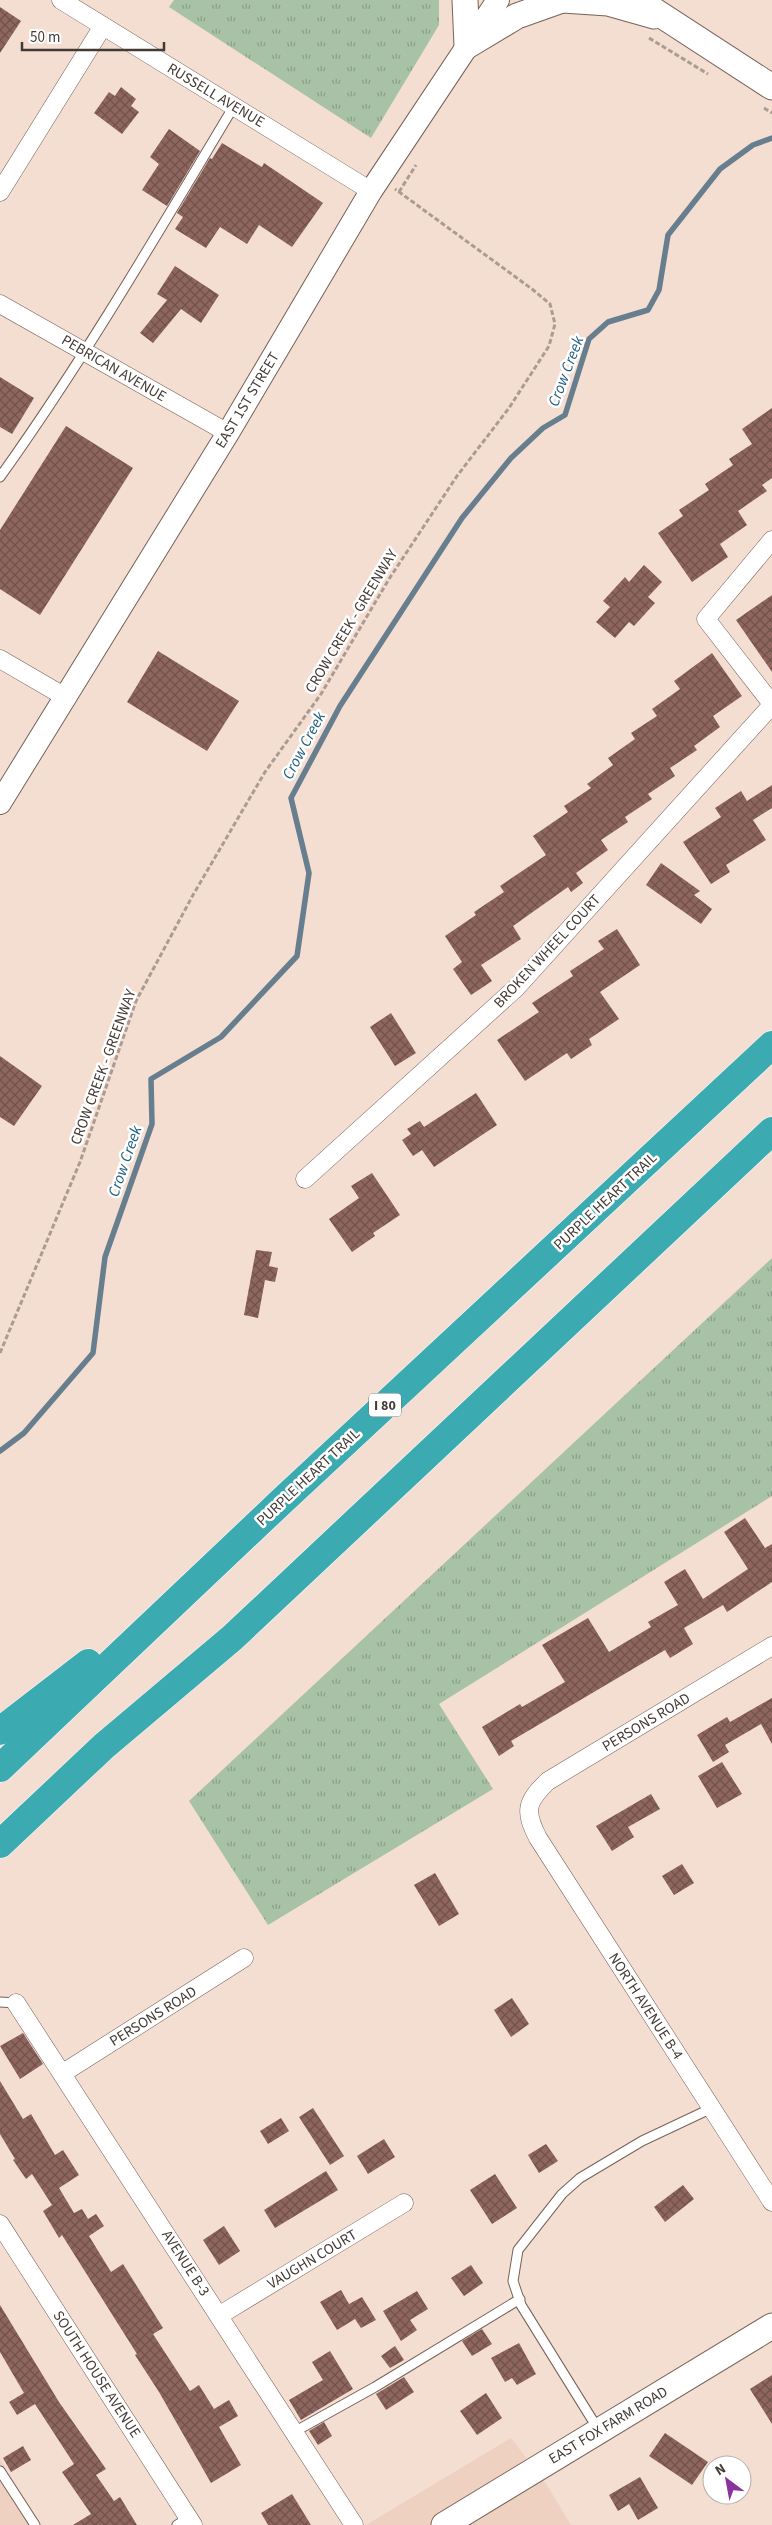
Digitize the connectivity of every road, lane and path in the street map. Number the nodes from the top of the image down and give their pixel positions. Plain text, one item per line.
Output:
1 (61, 0) edge
2 (465, 0) edge
3 (498, 0) edge
4 (562, 0) edge
5 (638, 0) edge
6 (667, 19) junction
7 (103, 26) junction
8 (646, 36) dead end
9 (467, 46) junction
10 (718, 66) junction
11 (764, 95) edge
12 (234, 106) junction
13 (772, 113) edge
14 (419, 159) dead end
15 (371, 191) junction
16 (0, 192) edge
17 (0, 304) edge
18 (84, 352) junction
19 (228, 433) junction
20 (0, 477) edge
21 (772, 540) edge
22 (0, 659) edge
23 (66, 698) junction
24 (772, 704) edge
25 (0, 802) edge
26 (772, 1045) edge
27 (772, 1131) edge
28 (305, 1180) dead end
29 (0, 1353) edge
30 (283, 1500) junction
31 (772, 1646) edge
32 (0, 1731) edge
33 (104, 1746) junction
34 (0, 1768) edge
35 (528, 1807) joint
36 (0, 1844) edge
37 (0, 1861) edge
38 (244, 1958) dead end
39 (8, 2003) edge
40 (63, 2073) junction
41 (712, 2108) junction
42 (772, 2202) edge
43 (404, 2204) dead end
44 (0, 2224) edge
45 (520, 2300) junction
46 (220, 2315) junction
47 (772, 2326) edge
48 (599, 2431) junction
49 (294, 2432) junction
50 (0, 2471) edge
51 (186, 2523) edge
52 (35, 2525) edge
53 (354, 2525) edge
54 (444, 2525) edge

1 - 7 street, RUSSELL AVENUE
2 - 9 main road
3 - 9 street, EAST 1ST STREET
4 - 6 main road
4 - 9 main road
5 - 6 main road
6 - 10 main road
7 - 12 street, RUSSELL AVENUE
7 - 16 street
8 - 10 path
9 - 15 street, EAST 1ST STREET
10 - 11 main road
11 - 13 path
12 - 15 street, RUSSELL AVENUE
12 - 18 lane
14 - 29 path, CROW CREEK - GREENWAY
15 - 19 street, EAST 1ST STREET
17 - 18 street, PEBRICAN AVENUE
18 - 19 street, PEBRICAN AVENUE
18 - 20 lane
19 - 23 street, EAST 1ST STREET
21 - 24 street
22 - 23 street
23 - 25 street, EAST 1ST STREET
24 - 28 street, BROKEN WHEEL COURT
26 - 30 highway, PURPLE HEART TRAIL / I 80
27 - 33 highway
30 - 32 highway
30 - 34 highway, PURPLE HEART TRAIL / I 80
31 - 35 street, PERSONS ROAD
33 - 36 highway
33 - 37 highway
35 - 41 street, NORTH AVENUE B-4
38 - 40 street, PERSONS ROAD
39 - 40 street, AVENUE B-3
40 - 46 street, AVENUE B-3
41 - 42 street, NORTH AVENUE B-4
41 - 45 lane
43 - 46 street, VAUGHN COURT
44 - 51 street, SOUTH HOUSE AVENUE
45 - 48 lane
45 - 49 lane
46 - 49 street, AVENUE B-3
47 - 48 main road, EAST FOX FARM ROAD
48 - 54 main road, EAST FOX FARM ROAD
49 - 53 street, AVENUE B-3
50 - 52 lane

